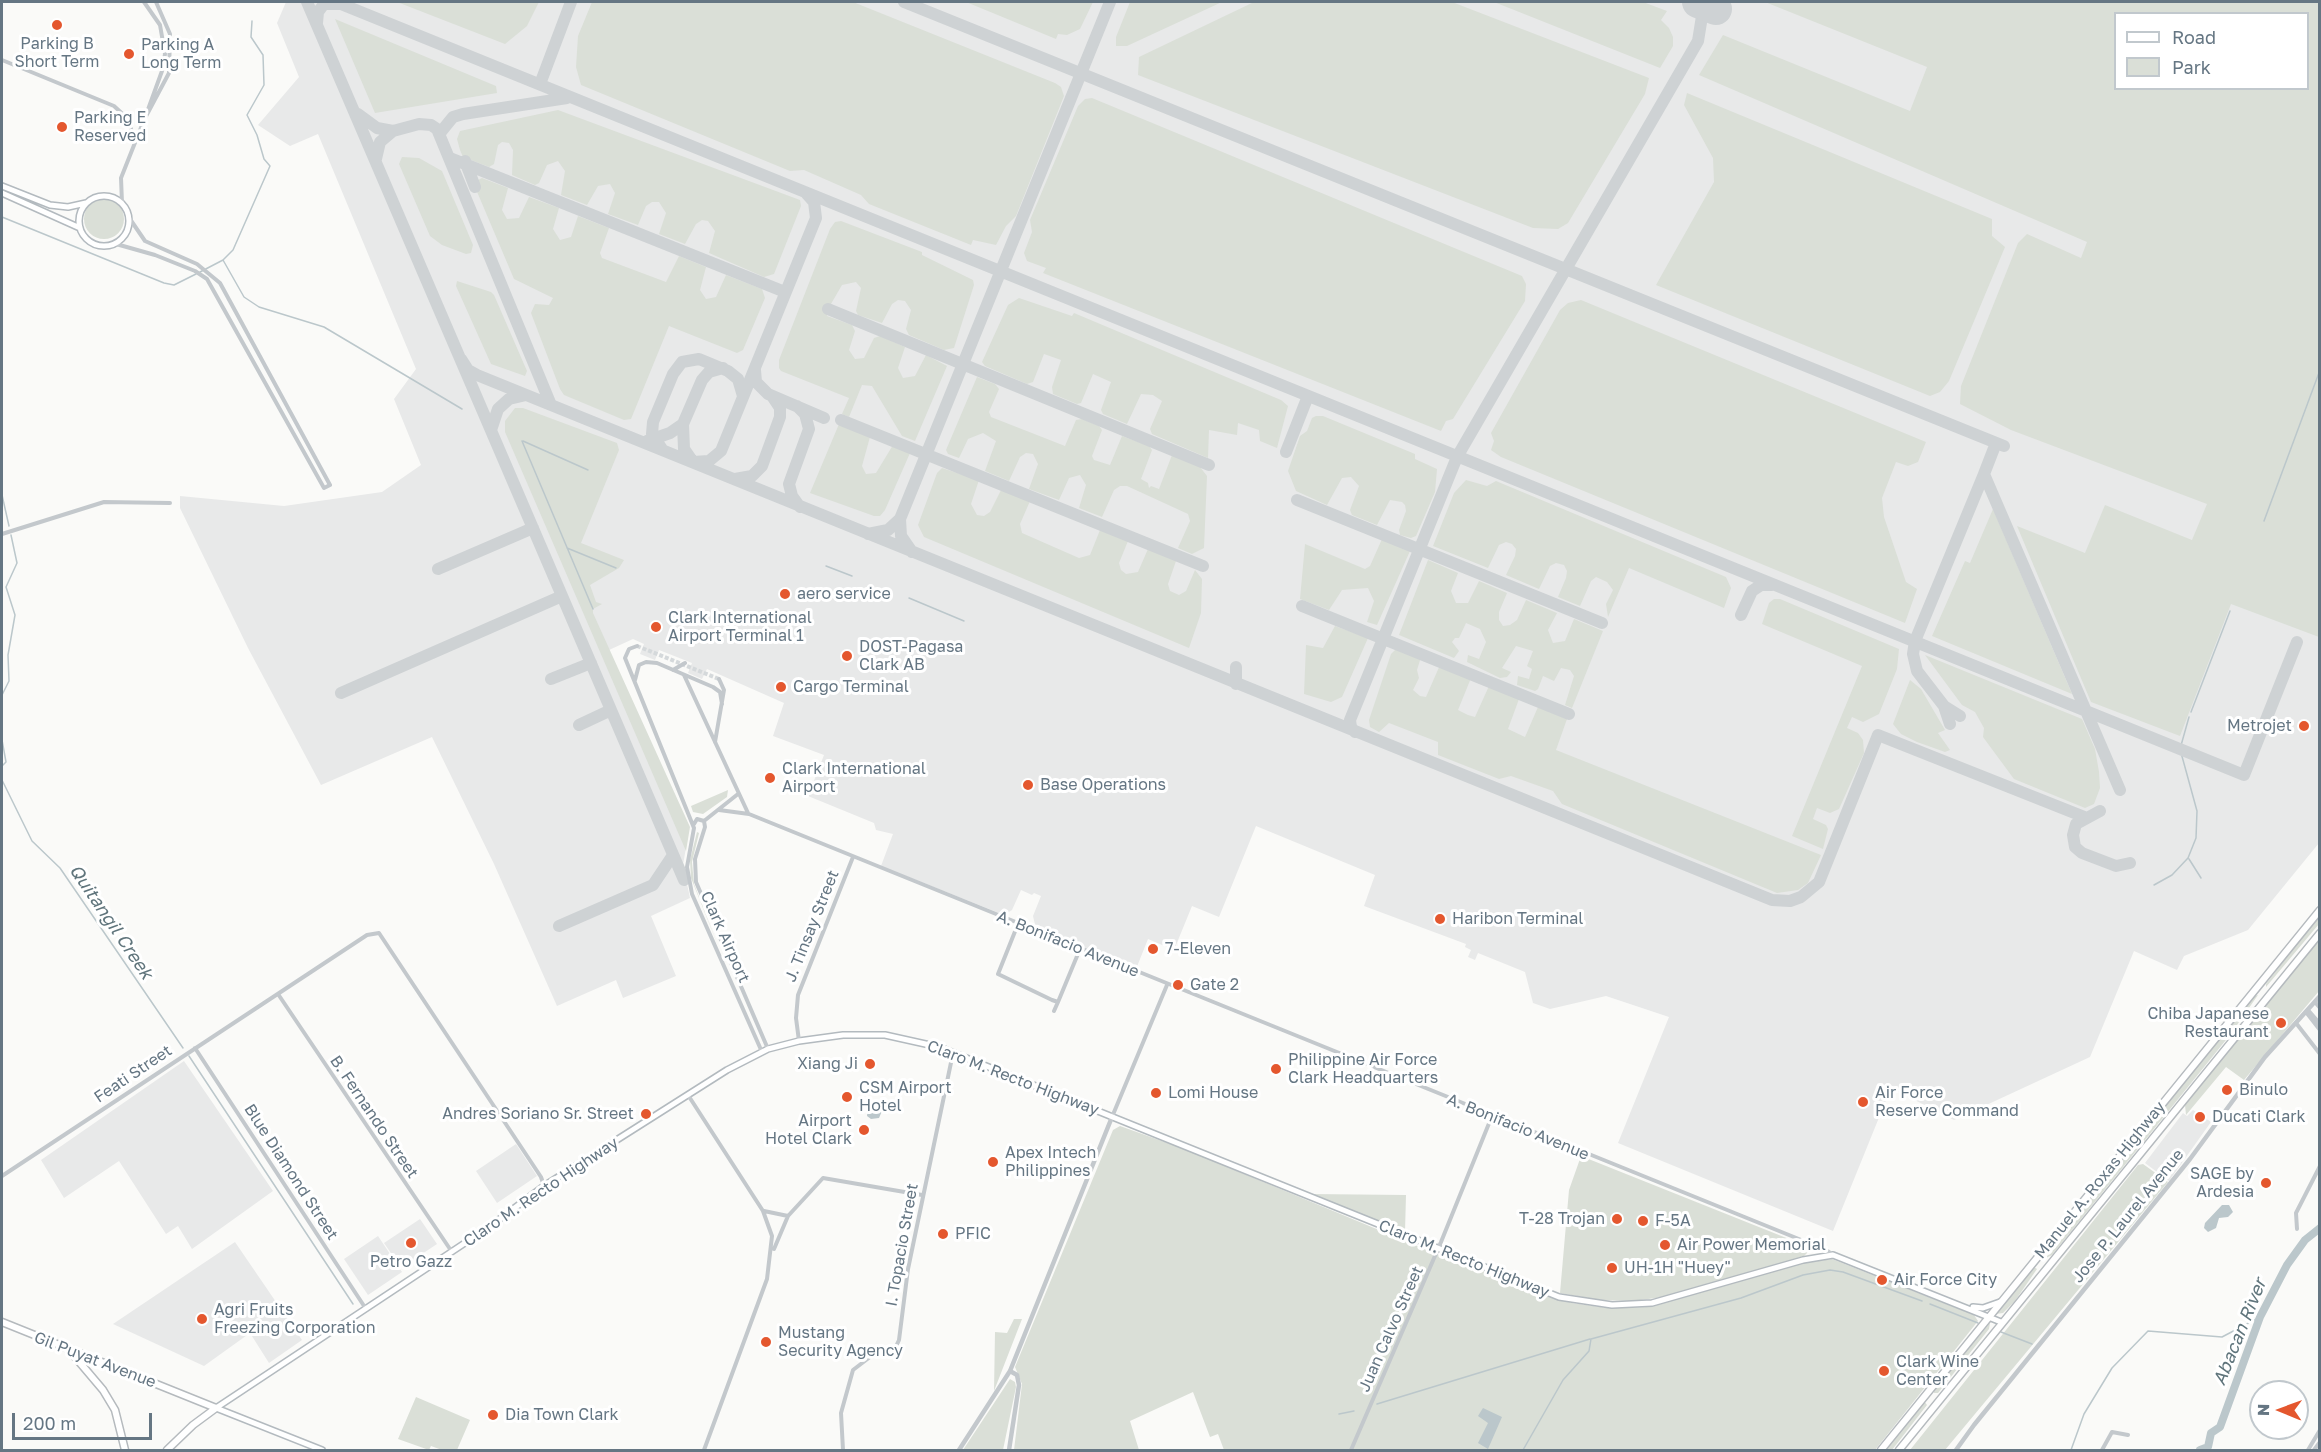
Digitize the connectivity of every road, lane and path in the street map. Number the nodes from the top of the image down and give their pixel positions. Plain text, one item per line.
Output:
1 (144, 2) edge
2 (156, 2) edge
3 (2, 60) edge
4 (144, 120) junction
5 (135, 143) junction
6 (2, 186) edge
7 (2, 193) edge
8 (88, 202) junction
9 (122, 203) junction
10 (130, 219) junction
11 (80, 228) junction
12 (116, 244) junction
13 (170, 503) dead end
14 (2, 534) edge
15 (637, 646) dead end
16 (685, 663) dead end
17 (674, 670) junction
18 (684, 675) junction
19 (719, 679) dead end
20 (636, 687) junction
21 (722, 704) junction
22 (715, 743) junction
23 (738, 794) junction
24 (719, 810) junction
25 (749, 814) junction
26 (704, 821) junction
27 (694, 826) junction
28 (703, 830) junction
29 (853, 857) junction
30 (2319, 910) edge
31 (1018, 924) junction
32 (2319, 933) edge
33 (724, 949) junction
34 (1080, 949) junction
35 (718, 952) junction
36 (1167, 985) junction
37 (2257, 987) junction
38 (278, 994) junction
39 (2268, 996) junction
40 (2319, 996) edge
41 (1058, 1002) junction
42 (2315, 1002) junction
43 (2319, 1008) edge
44 (1054, 1011) dead end
45 (2307, 1011) junction
46 (2314, 1020) junction
47 (2296, 1023) junction
48 (2319, 1024) edge
49 (2319, 1030) edge
50 (799, 1041) junction
51 (195, 1048) junction
52 (768, 1049) junction
53 (762, 1052) junction
54 (953, 1053) junction
55 (2319, 1054) edge
56 (688, 1095) junction
57 (1492, 1116) junction
58 (1112, 1117) junction
59 (2319, 1166) edge
60 (2, 1176) edge
61 (544, 1186) junction
62 (922, 1195) junction
63 (763, 1211) junction
64 (788, 1216) junction
65 (2297, 1228) dead end
66 (1438, 1250) junction
67 (452, 1252) junction
68 (772, 1253) junction
69 (1833, 1255) junction
70 (2035, 1259) junction
71 (2047, 1268) junction
72 (2000, 1302) junction
73 (1966, 1307) junction
74 (366, 1309) junction
75 (1988, 1316) junction
76 (2, 1322) edge
77 (2001, 1322) junction
78 (70, 1351) junction
79 (1010, 1371) junction
80 (1925, 1396) junction
81 (1936, 1404) junction
82 (216, 1408) junction
83 (2319, 1430) edge
84 (2128, 1435) dead end
85 (2319, 1442) edge
86 (125, 1450) edge
87 (167, 1450) edge
88 (322, 1450) edge
89 (704, 1450) edge
90 (843, 1450) edge
91 (959, 1450) edge
92 (1009, 1450) edge
93 (1351, 1450) edge
94 (1881, 1450) edge
95 (1899, 1450) edge
96 (1956, 1450) edge
97 (2102, 1450) edge
98 (2308, 1450) edge
99 (2314, 1450) edge

1 - 4 street
2 - 4 street
3 - 5 street
4 - 5 street
5 - 9 street
6 - 8 main road
7 - 11 main road
8 - 9 main road
8 - 11 main road
9 - 10 main road
10 - 12 main road
10 - 12 street
11 - 12 main road
13 - 14 street
15 - 20 street
16 - 17 street
17 - 18 street
17 - 20 street
18 - 21 street
18 - 22 street
19 - 21 street
20 - 27 street
21 - 22 street
22 - 23 street
23 - 24 street
23 - 25 street
24 - 25 street, A. Bonifacio Avenue
24 - 26 street
25 - 29 street, A. Bonifacio Avenue
26 - 27 street
26 - 28 street, Clark Airport
27 - 28 street
27 - 35 street, Clark Airport
28 - 33 street, Clark Airport
29 - 31 street, A. Bonifacio Avenue
29 - 50 street, J. Tinsay Street
30 - 37 main road, Manuel A. Roxas Highway
31 - 34 street, A. Bonifacio Avenue
31 - 41 street
32 - 39 main road, Manuel A. Roxas Highway
33 - 35 street
33 - 52 street, Clark Airport
34 - 36 street, A. Bonifacio Avenue
34 - 41 street
35 - 53 street, Clark Airport
36 - 57 street, A. Bonifacio Avenue
36 - 58 street
37 - 39 main road
37 - 70 main road, Manuel A. Roxas Highway
38 - 51 street, Feati Street
38 - 61 street, Feati Street
38 - 67 street, B. Fernando Street
39 - 71 main road, Manuel A. Roxas Highway
40 - 42 street, Jose P. Laurel Avenue
41 - 44 street
42 - 43 street
42 - 45 street, Jose P. Laurel Avenue
45 - 46 street
45 - 47 street, Jose P. Laurel Avenue
46 - 48 street
46 - 49 street
47 - 55 street
47 - 96 street, Jose P. Laurel Avenue
50 - 52 main road, Claro M. Recto Highway
50 - 54 main road, Claro M. Recto Highway
51 - 60 street, Feati Street
51 - 74 street, Blue Diamond Street
52 - 53 main road, Claro M. Recto Highway
53 - 56 main road, Claro M. Recto Highway
54 - 58 main road, Claro M. Recto Highway
54 - 62 street, I. Topacio Street
56 - 61 main road, Claro M. Recto Highway
56 - 63 street
57 - 66 street, Juan Calvo Street
57 - 69 street, A. Bonifacio Avenue
58 - 66 main road, Claro M. Recto Highway
58 - 79 street
59 - 65 street
61 - 67 main road, Claro M. Recto Highway
62 - 64 street
62 - 90 street, I. Topacio Street
63 - 64 street
63 - 68 street
64 - 68 street
66 - 69 main road, Claro M. Recto Highway
66 - 93 street, Juan Calvo Street
67 - 74 main road, Claro M. Recto Highway
68 - 89 street
69 - 73 main road, A. Bonifacio Avenue
70 - 71 main road
70 - 72 main road, Manuel A. Roxas Highway
71 - 77 main road, Manuel A. Roxas Highway
72 - 73 main road, A. Bonifacio Avenue
72 - 75 main road, Manuel A. Roxas Highway
73 - 75 main road, A. Bonifacio Avenue
74 - 82 main road, Claro M. Recto Highway
75 - 77 main road, A. Bonifacio Avenue
75 - 80 main road, Manuel A. Roxas Highway
76 - 78 main road, Gil Puyat Avenue
77 - 81 main road, Manuel A. Roxas Highway
78 - 82 main road, Gil Puyat Avenue
78 - 86 main road
79 - 91 street
79 - 92 street
80 - 81 main road
80 - 94 main road, Manuel A. Roxas Highway
81 - 95 main road, Manuel A. Roxas Highway
82 - 87 main road, Claro M. Recto Highway
82 - 88 main road, Gil Puyat Avenue
83 - 98 street
84 - 97 street
85 - 99 street

